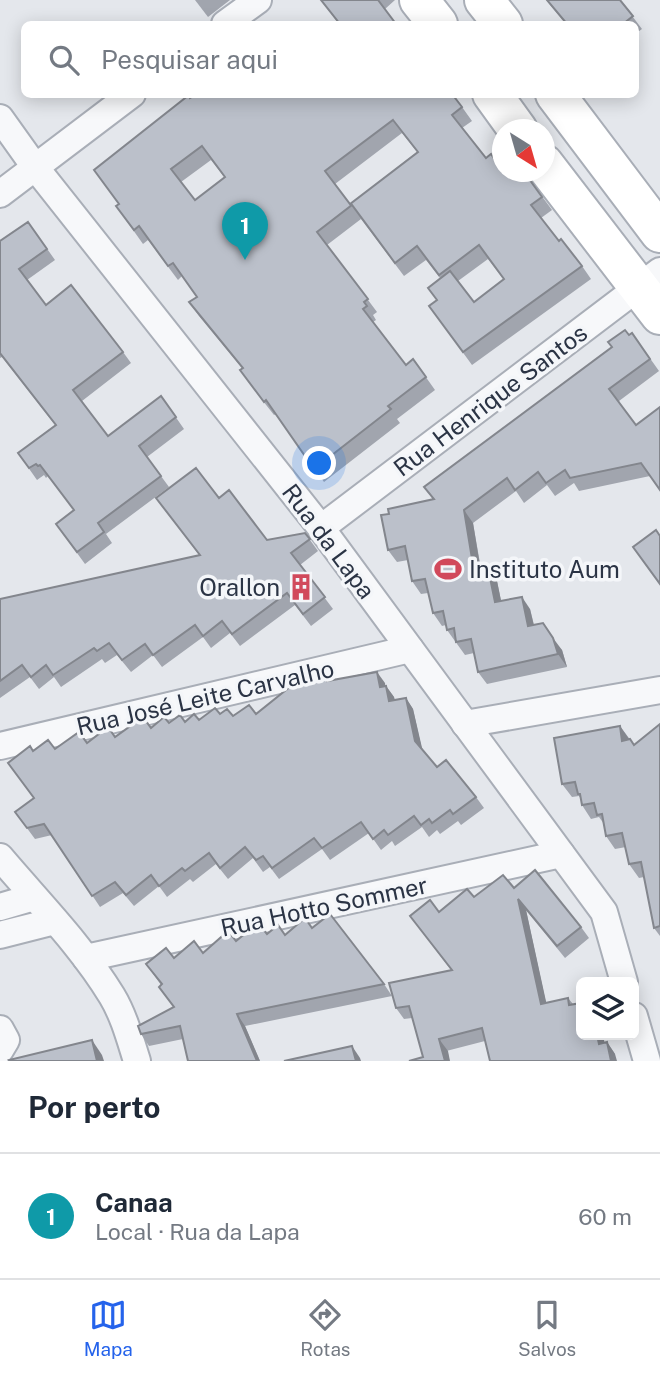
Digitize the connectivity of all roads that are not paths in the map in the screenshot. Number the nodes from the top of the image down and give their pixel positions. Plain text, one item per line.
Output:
1 (258, 0) edge
2 (419, 0) edge
3 (484, 0) edge
4 (229, 21) edge
5 (436, 21) edge
6 (501, 21) edge
7 (127, 98) edge
8 (495, 98) edge
9 (558, 98) edge
10 (0, 118) edge
11 (511, 119) edge
12 (35, 167) junction
13 (555, 176) edge
14 (0, 194) edge
15 (660, 233) edge
16 (653, 291) edge
17 (321, 528) junction
18 (410, 649) junction
19 (660, 690) edge
20 (465, 724) junction
21 (0, 746) edge
22 (561, 854) junction
23 (0, 857) edge
24 (34, 897) junction
25 (0, 907) edge
26 (55, 922) junction
27 (0, 935) edge
28 (86, 958) junction
29 (623, 977) edge
30 (0, 1029) edge
31 (639, 1033) edge
32 (0, 1049) edge
33 (137, 1061) edge
34 (647, 1061) edge

1 - 4 street
2 - 5 main road
3 - 6 main road
7 - 12 street
8 - 11 main road
9 - 15 main road
10 - 12 street, Rua da Lapa
12 - 14 street
12 - 17 street, Rua da Lapa
13 - 16 main road
16 - 17 street, Rua Henrique Santos
17 - 18 street, Rua da Lapa
18 - 20 street, Rua da Lapa
18 - 21 street, Rua José Leite Carvalho
19 - 20 street
20 - 22 street, Rua da Lapa
22 - 28 street, Rua Hotto Sommer
22 - 29 street, Rua da Lapa
23 - 24 street
24 - 25 street
24 - 26 street
26 - 27 street
26 - 28 street
28 - 33 street
30 - 32 street
31 - 34 street

